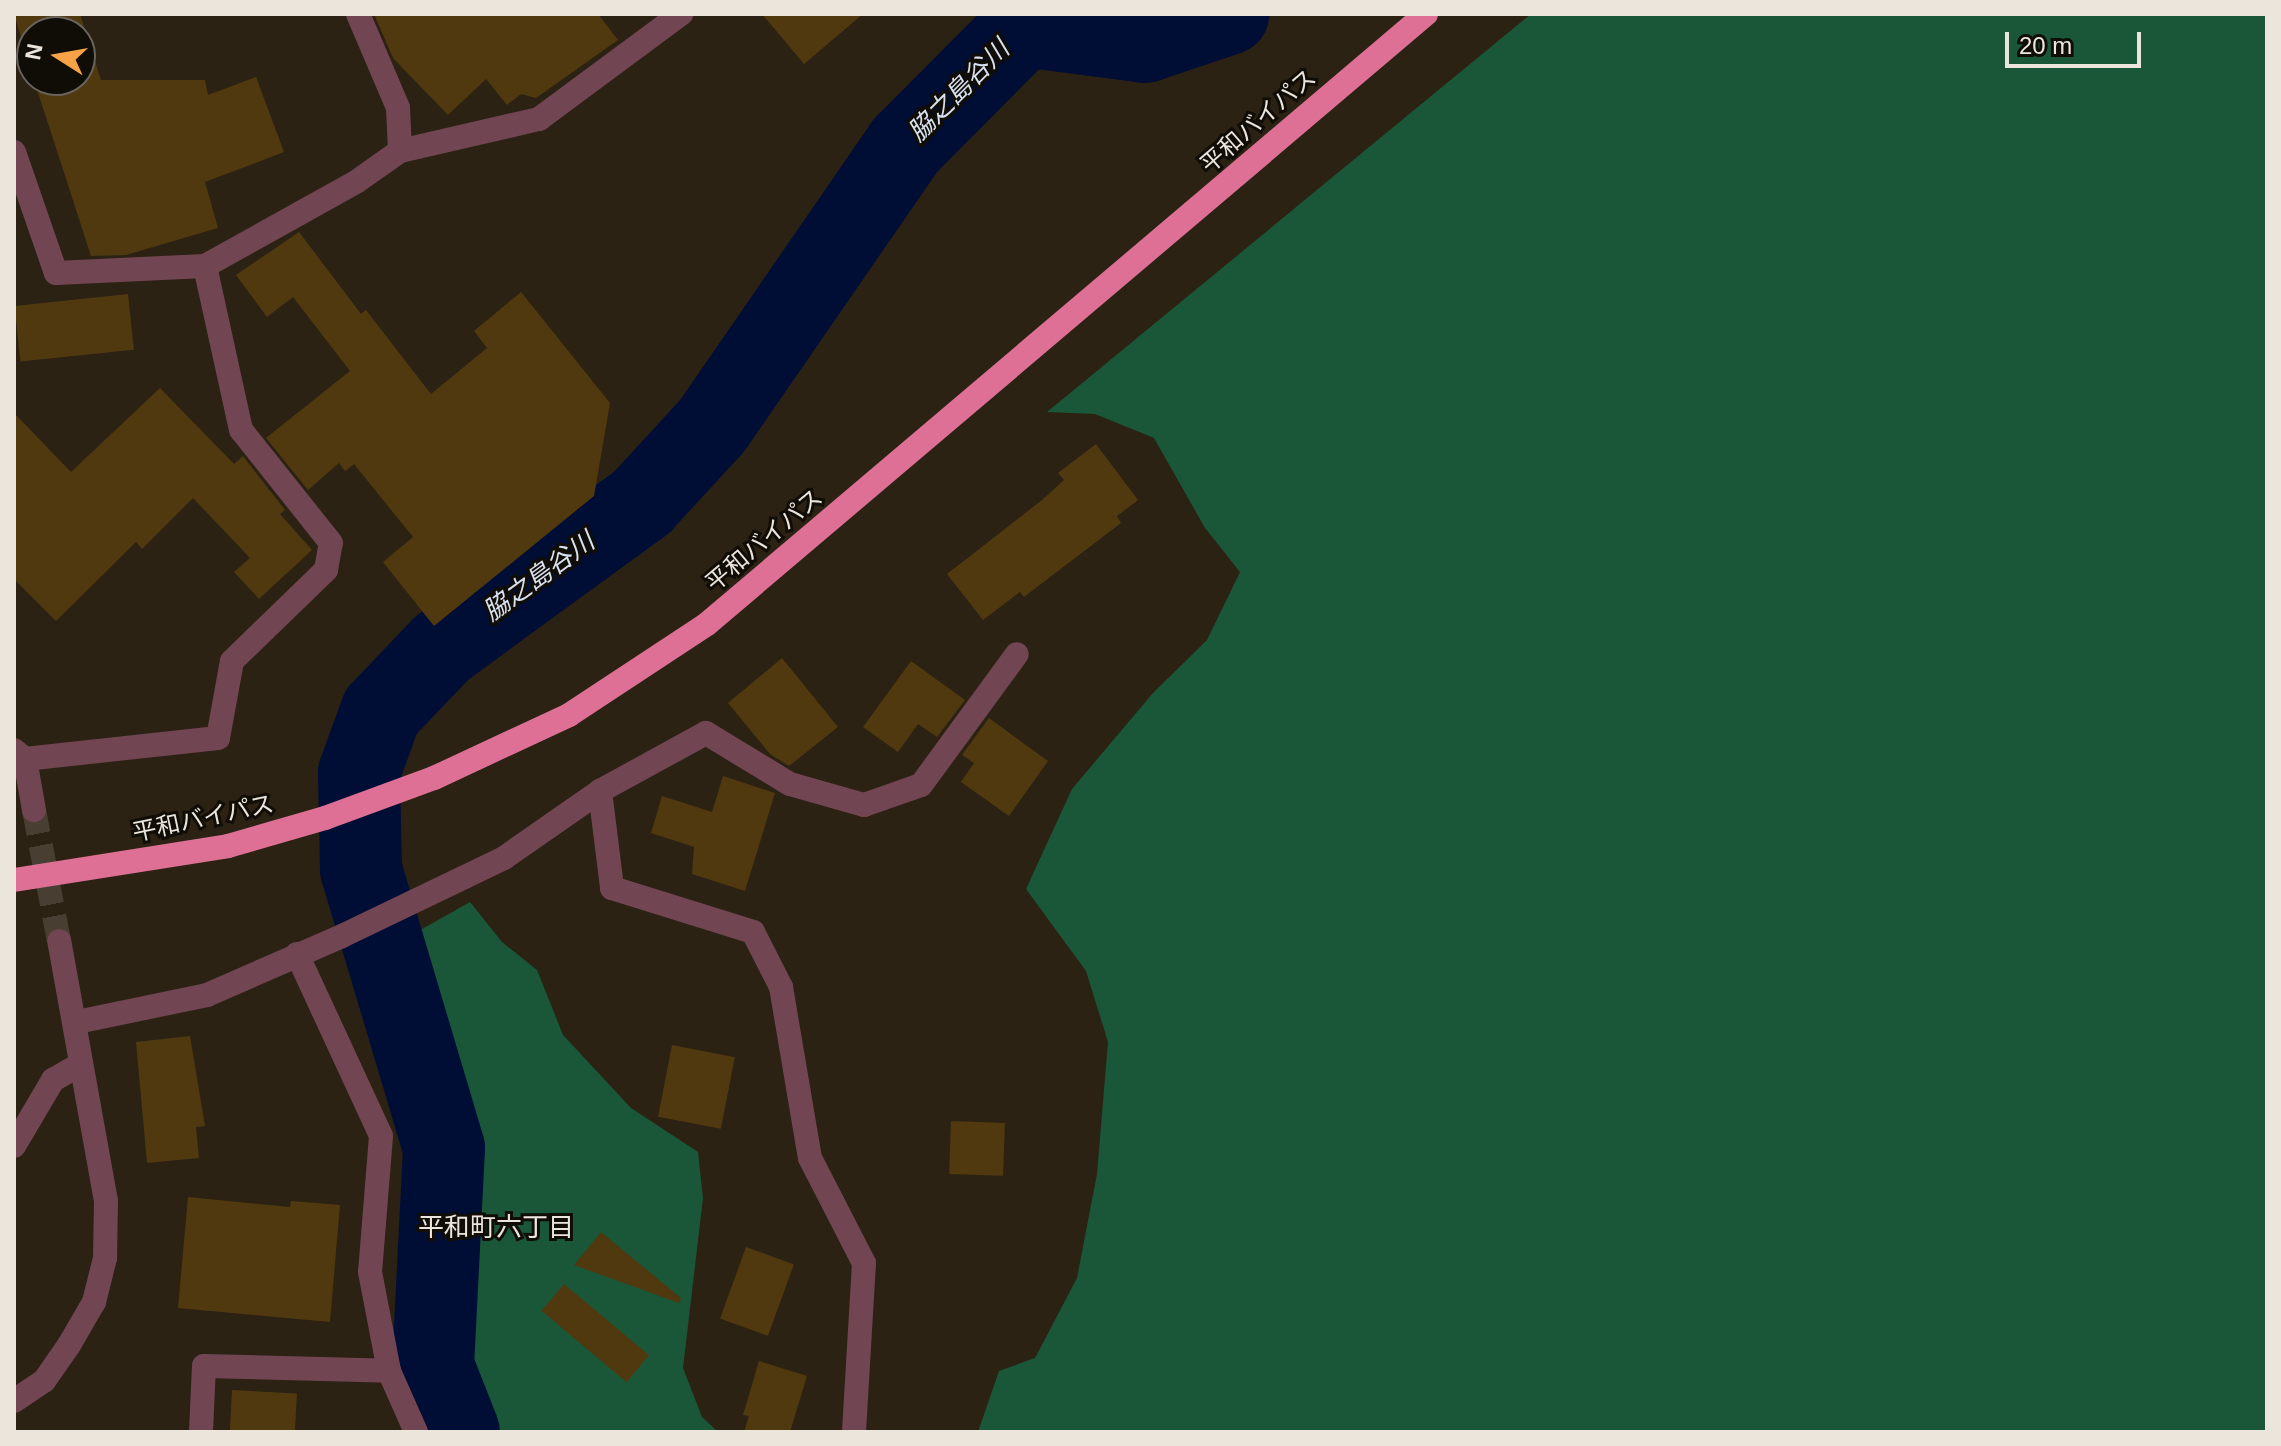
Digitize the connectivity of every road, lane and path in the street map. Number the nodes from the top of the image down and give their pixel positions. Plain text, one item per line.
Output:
1 (358, 14) edge
2 (681, 14) edge
3 (1426, 14) edge
4 (400, 151) junction
5 (14, 152) edge
6 (205, 266) junction
7 (1017, 654) dead end
8 (20, 755) edge
9 (600, 791) junction
10 (34, 810) tunnel mouth
11 (14, 880) edge
12 (59, 941) tunnel mouth
13 (297, 954) junction
14 (77, 1022) junction
15 (81, 1064) junction
16 (14, 1146) edge
17 (389, 1371) junction
18 (14, 1401) edge
19 (201, 1432) edge
20 (416, 1432) edge
21 (854, 1432) edge

1 - 4 street
2 - 4 street
3 - 11 highway, 平和バイパス
4 - 6 street
5 - 6 street
6 - 8 street
7 - 9 street
8 - 10 street
9 - 13 street
9 - 21 street
12 - 14 street
13 - 14 street
13 - 17 street
14 - 15 street
15 - 16 street
15 - 18 street
17 - 19 street
17 - 20 street

